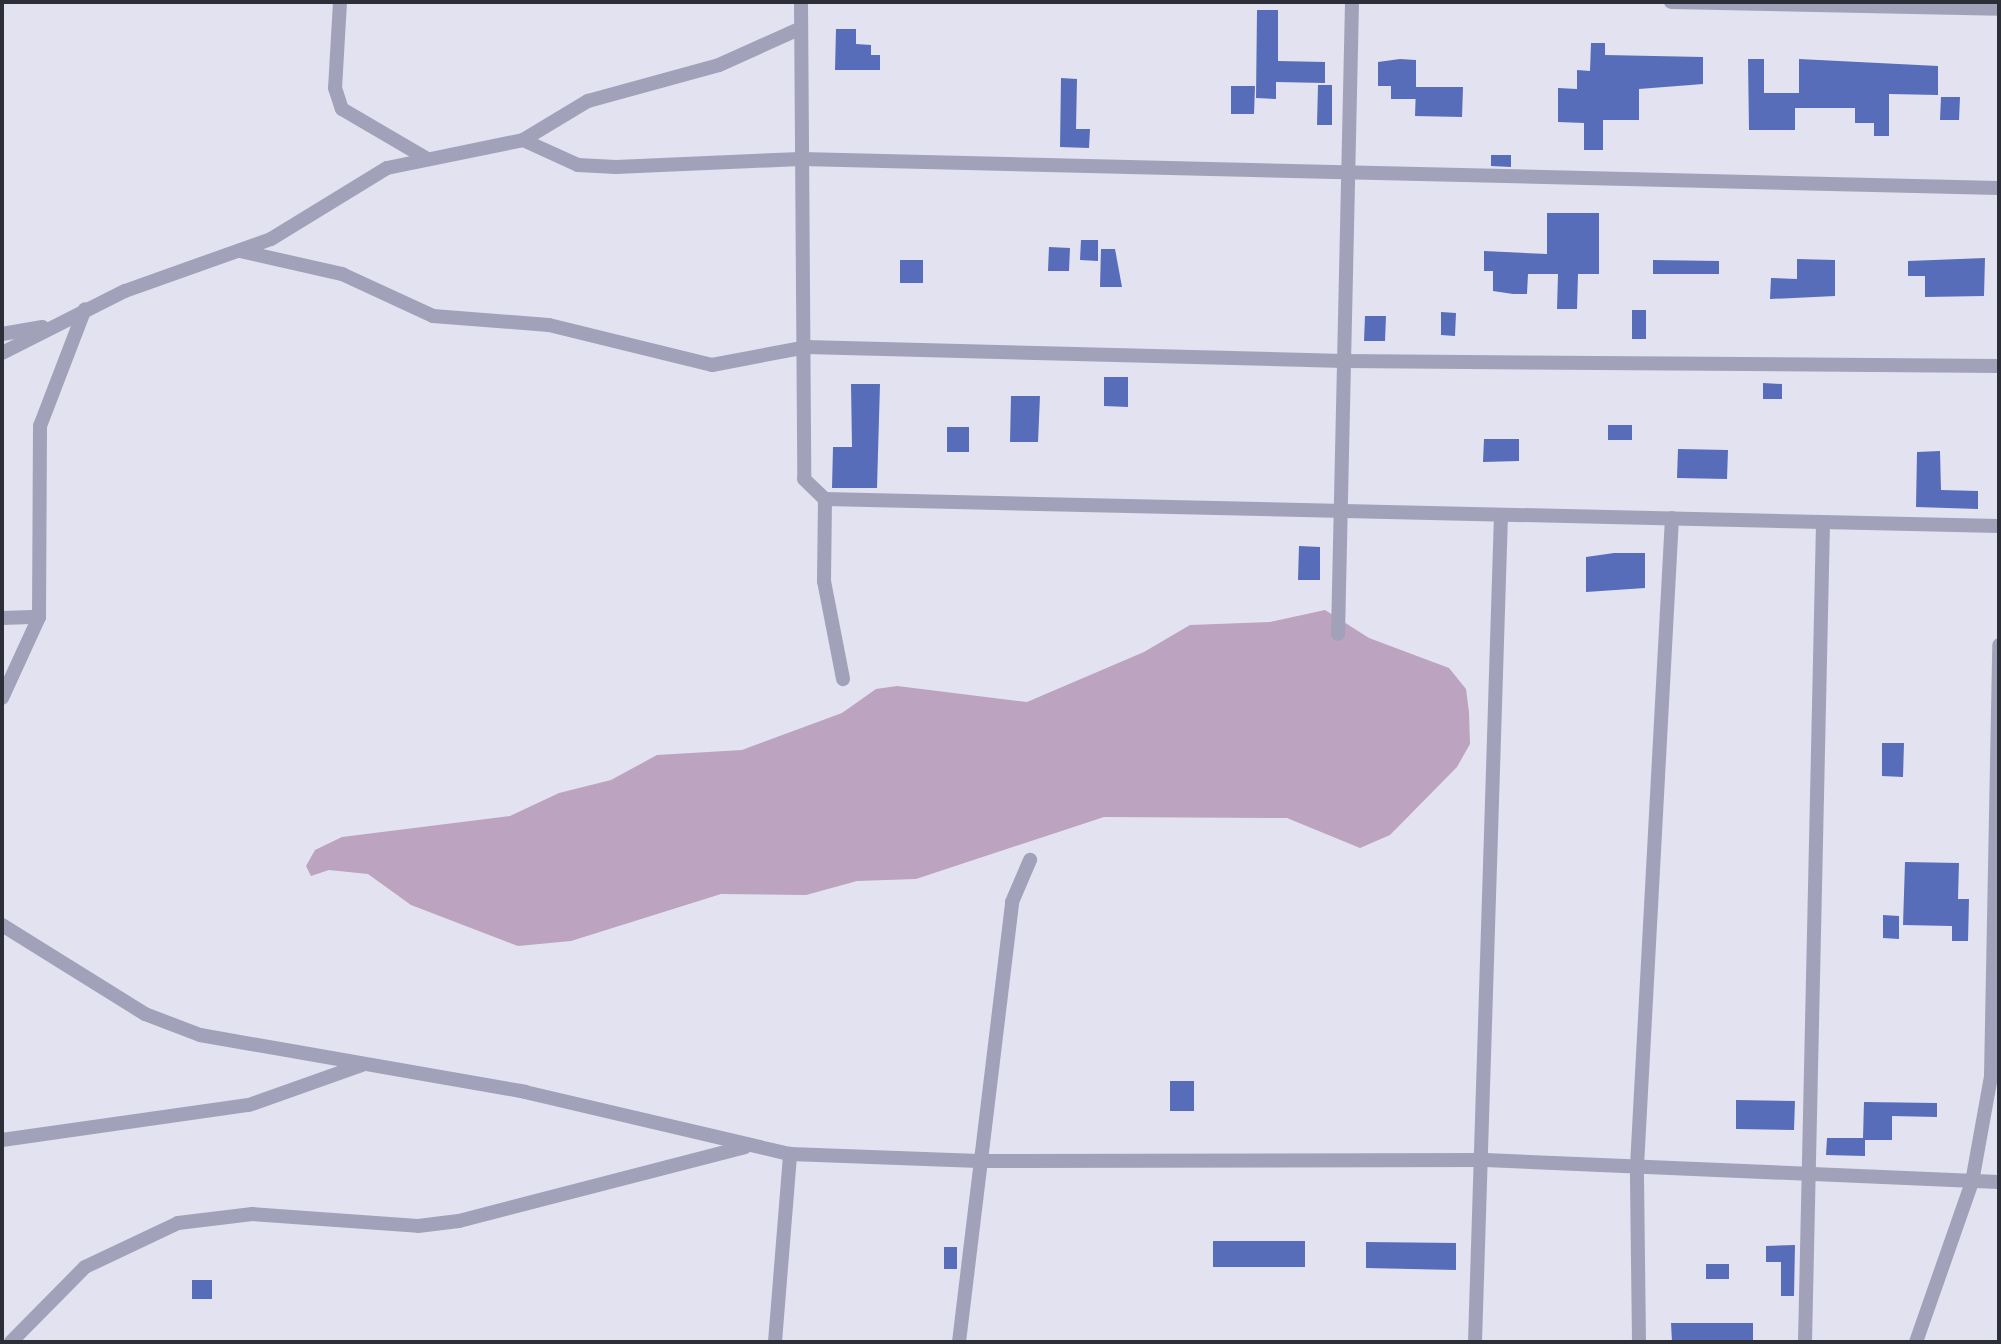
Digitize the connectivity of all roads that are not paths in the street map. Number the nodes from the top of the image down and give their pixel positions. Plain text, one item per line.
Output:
1 (340, 2) edge
2 (801, 2) edge
3 (1352, 2) edge
4 (1671, 2) edge
5 (1999, 9) edge
6 (799, 29) junction
7 (523, 140) junction
8 (426, 158) junction
9 (801, 159) junction
10 (1349, 173) junction
11 (1999, 188) edge
12 (240, 251) junction
13 (85, 309) junction
14 (52, 326) junction
15 (2, 334) edge
16 (806, 347) junction
17 (2, 353) edge
18 (1343, 361) junction
19 (1999, 366) edge
20 (825, 499) junction
21 (1343, 511) junction
22 (1501, 514) junction
23 (1672, 518) junction
24 (1823, 522) junction
25 (1999, 526) edge
26 (39, 617) junction
27 (2, 618) edge
28 (1338, 634) dead end
29 (1999, 645) edge
30 (843, 679) dead end
31 (2, 698) edge
32 (1030, 860) dead end
33 (2, 925) edge
34 (364, 1064) junction
35 (2, 1140) edge
36 (750, 1146) junction
37 (790, 1154) junction
38 (1485, 1160) junction
39 (979, 1161) junction
40 (1637, 1166) junction
41 (1806, 1177) junction
42 (1972, 1182) junction
43 (1999, 1182) edge
44 (11, 1342) edge
45 (775, 1342) edge
46 (959, 1342) edge
47 (1475, 1342) edge
48 (1639, 1342) edge
49 (1805, 1342) edge
50 (1916, 1342) edge

1 - 8 street
2 - 6 street
3 - 10 street
4 - 5 street
6 - 7 street
6 - 9 street
7 - 8 street
7 - 9 street
8 - 12 street
9 - 10 street
9 - 16 street
10 - 11 street
10 - 18 street
12 - 13 street
12 - 16 street
13 - 14 street
13 - 26 street
14 - 15 street
14 - 17 street
16 - 18 street
16 - 20 street
18 - 19 street
18 - 21 street
20 - 21 street
20 - 30 street
21 - 22 street
21 - 28 street
22 - 23 street
22 - 38 street
23 - 24 street
23 - 40 street
24 - 25 street
24 - 41 street
26 - 27 street
26 - 31 street
29 - 42 street
32 - 39 street
33 - 34 street
34 - 35 street
34 - 36 street
36 - 37 street
36 - 44 street
37 - 39 street
37 - 45 street
38 - 39 street
38 - 40 street
38 - 47 street
39 - 46 street
40 - 41 street
40 - 48 street
41 - 42 street
41 - 49 street
42 - 43 street
42 - 50 street

